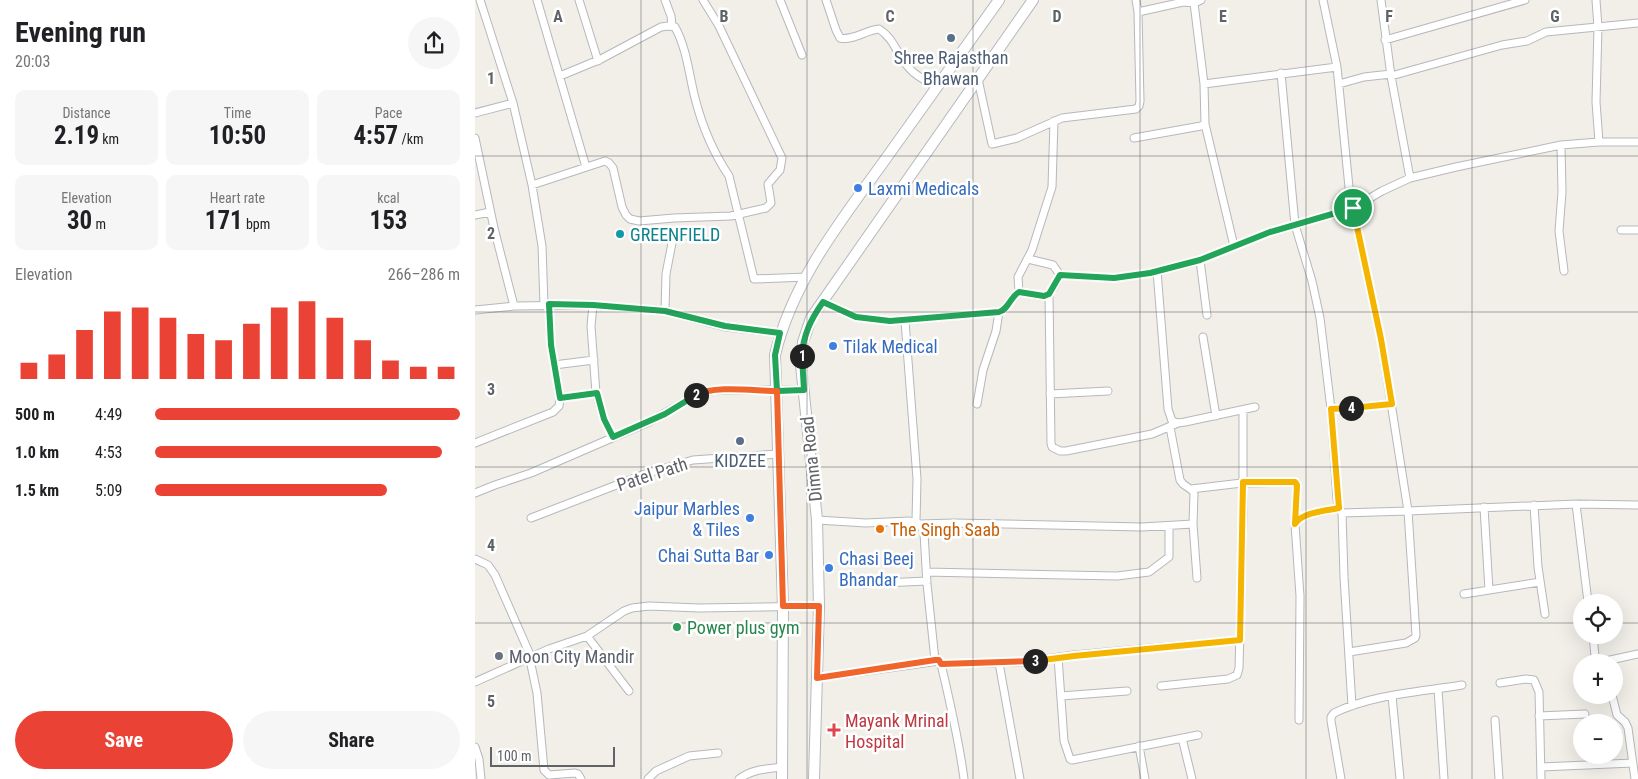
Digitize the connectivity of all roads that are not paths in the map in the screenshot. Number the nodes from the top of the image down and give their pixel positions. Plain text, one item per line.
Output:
1 (480, 0) edge
2 (537, 0) edge
3 (579, 0) edge
4 (665, 0) edge
5 (703, 0) edge
6 (780, 0) edge
7 (826, 0) edge
8 (999, 0) edge
9 (1033, 0) edge
10 (1136, 0) edge
11 (1201, 0) edge
12 (1323, 0) edge
13 (1381, 0) edge
14 (1525, 0) edge
15 (1596, 0) edge
16 (1194, 3) junction
17 (1138, 12) junction
18 (1638, 23) edge
19 (672, 26) junction
20 (1598, 27) junction
21 (1385, 40) junction
22 (802, 55) dead end
23 (598, 61) junction
24 (1337, 66) junction
25 (1281, 73) junction
26 (1391, 75) junction
27 (560, 76) junction
28 (978, 79) junction
29 (1204, 84) junction
30 (1339, 84) junction
31 (937, 87) junction
32 (513, 104) junction
33 (475, 113) edge
34 (1054, 121) junction
35 (1205, 124) junction
36 (475, 138) edge
37 (1134, 138) dead end
38 (1599, 142) junction
39 (1638, 142) edge
40 (1561, 145) junction
41 (586, 167) junction
42 (1410, 178) junction
43 (532, 185) junction
44 (1353, 208) junction
45 (490, 212) junction
46 (739, 214) junction
47 (475, 215) edge
48 (1295, 225) junction
49 (1621, 230) dead end
50 (1638, 230) edge
51 (672, 242) dead end
52 (1233, 246) junction
53 (1028, 259) junction
54 (1200, 260) junction
55 (1157, 271) junction
56 (1563, 271) dead end
57 (1060, 275) junction
58 (807, 277) junction
59 (1019, 292) junction
60 (1049, 294) junction
61 (823, 302) junction
62 (547, 304) junction
63 (593, 305) junction
64 (514, 306) junction
65 (475, 310) edge
66 (665, 311) junction
67 (999, 312) junction
68 (1207, 315) dead end
69 (905, 321) junction
70 (780, 333) junction
71 (1203, 337) dead end
72 (594, 360) junction
73 (554, 365) junction
74 (804, 390) junction
75 (777, 391) junction
76 (1108, 391) dead end
77 (597, 393) junction
78 (1050, 394) junction
79 (560, 398) junction
80 (977, 404) dead end
81 (1392, 404) junction
82 (1255, 407) dead end
83 (1331, 409) junction
84 (1243, 410) junction
85 (1216, 416) junction
86 (1178, 423) junction
87 (1170, 427) junction
88 (613, 437) junction
89 (475, 443) edge
90 (778, 454) junction
91 (1243, 482) junction
92 (1191, 489) junction
93 (475, 493) edge
94 (1576, 504) junction
95 (1534, 505) junction
96 (1638, 505) edge
97 (1484, 507) junction
98 (1340, 511) junction
99 (1408, 511) junction
100 (531, 518) dead end
101 (817, 520) junction
102 (918, 523) junction
103 (1193, 524) junction
104 (1295, 524) junction
105 (1169, 526) junction
106 (475, 559) edge
107 (926, 572) junction
108 (1197, 578) dead end
109 (927, 581) junction
110 (1540, 582) junction
111 (863, 584) dead end
112 (1489, 590) junction
113 (1464, 594) dead end
114 (1588, 594) edge
115 (783, 606) junction
116 (819, 606) junction
117 (1545, 614) dead end
118 (587, 636) junction
119 (1240, 640) junction
120 (1349, 652) junction
121 (1638, 654) edge
122 (1623, 657) edge
123 (1058, 658) junction
124 (531, 661) junction
125 (938, 662) junction
126 (999, 663) junction
127 (817, 678) junction
128 (475, 682) edge
129 (1500, 683) dead end
130 (1462, 685) dead end
131 (1161, 686) dead end
132 (1438, 689) junction
133 (629, 691) dead end
134 (1127, 691) dead end
135 (1061, 696) junction
136 (1392, 696) junction
137 (1615, 704) edge
138 (1352, 706) junction
139 (1573, 715) edge
140 (1539, 716) junction
141 (1299, 720) dead end
142 (1495, 720) dead end
143 (1199, 734) dead end
144 (1182, 738) junction
145 (1139, 746) junction
146 (475, 747) edge
147 (718, 753) dead end
148 (1633, 763) junction
149 (782, 767) junction
150 (1541, 767) junction
151 (481, 779) edge
152 (581, 779) edge
153 (648, 779) edge
154 (739, 779) edge
155 (782, 779) edge
156 (814, 779) edge
157 (964, 779) edge
158 (1020, 779) edge
159 (1145, 779) edge
160 (1192, 779) edge
161 (1341, 779) edge
162 (1400, 779) edge
163 (1444, 779) edge
164 (1499, 779) edge
165 (1541, 779) edge
166 (1635, 779) edge

1 - 32 street
2 - 27 street
3 - 23 street
4 - 19 street
5 - 46 street
6 - 22 street
7 - 31 street
8 - 31 street
9 - 28 street, Dimna Road
10 - 17 street
11 - 16 street
12 - 24 street
13 - 21 street
14 - 21 street
15 - 20 street
16 - 17 street
16 - 29 street
17 - 34 street
18 - 20 street
19 - 23 street
19 - 46 street
20 - 26 street
20 - 38 street
21 - 26 street
23 - 27 street
24 - 25 street
24 - 30 street
25 - 29 street
25 - 48 street
26 - 30 street
26 - 42 street
27 - 41 street
28 - 34 street
28 - 61 street, Dimna Road
29 - 35 street
30 - 44 street
31 - 58 street
32 - 33 street
32 - 43 street
34 - 53 street
35 - 37 street
35 - 52 street
36 - 45 street
38 - 39 street
38 - 40 street
40 - 42 street
40 - 56 street
41 - 43 street
41 - 46 street
42 - 44 street
43 - 62 street
44 - 48 street
44 - 81 street
45 - 47 street
45 - 64 street
46 - 58 street
48 - 52 street
48 - 83 street
49 - 50 street
51 - 66 street
52 - 54 street
53 - 57 street
53 - 59 street
54 - 55 street
54 - 68 street
55 - 57 street
55 - 86 street
57 - 60 street
58 - 70 street
59 - 60 street
59 - 67 street
60 - 78 street
61 - 69 street
61 - 74 street, Dimna Road
62 - 63 street
62 - 64 street
62 - 73 street
63 - 66 street
63 - 72 street
64 - 65 street
66 - 70 street
67 - 69 street
67 - 80 street
69 - 102 street
70 - 75 street
71 - 85 street
72 - 73 street
72 - 77 street
73 - 79 street
74 - 75 street
74 - 101 street, Dimna Road
75 - 88 street
75 - 90 street
76 - 78 street
77 - 79 street
77 - 88 street
78 - 87 street
79 - 89 street
81 - 83 street
81 - 99 street
82 - 84 street
83 - 98 street
84 - 85 street
84 - 91 street
85 - 86 street
86 - 87 street
87 - 92 street
88 - 93 street
90 - 100 street, Patel Path
90 - 115 street
91 - 92 street
91 - 104 street
91 - 119 street
92 - 103 street
94 - 95 street
94 - 96 street
94 - 114 street
95 - 97 street
95 - 110 street
97 - 99 street
97 - 112 street
98 - 99 street
98 - 104 street
98 - 120 street
99 - 120 street
101 - 102 street
101 - 116 street, Dimna Road
102 - 105 street
102 - 107 street
103 - 105 street
103 - 108 street
104 - 141 street
105 - 107 street
106 - 124 street
107 - 109 street
109 - 111 street
109 - 125 street
110 - 112 street
110 - 117 street
112 - 113 street
115 - 116 street
115 - 118 street
115 - 149 street
116 - 127 street, Dimna Road
118 - 124 street
118 - 133 street
119 - 123 street
119 - 131 street
120 - 138 street
121 - 122 street
123 - 126 street
123 - 135 street
124 - 128 street
124 - 152 street
125 - 126 street
125 - 127 street
125 - 157 street
126 - 158 street
127 - 156 street, Dimna Road
129 - 140 street
130 - 132 street
132 - 136 street
132 - 163 street
134 - 135 street
135 - 145 street
136 - 138 street
136 - 162 street
137 - 148 street
138 - 161 street
139 - 140 street
140 - 150 street
142 - 164 street
143 - 144 street
144 - 145 street
144 - 160 street
145 - 159 street
146 - 151 street
147 - 153 street
148 - 150 street
148 - 166 street
149 - 154 street
149 - 155 street
150 - 165 street

